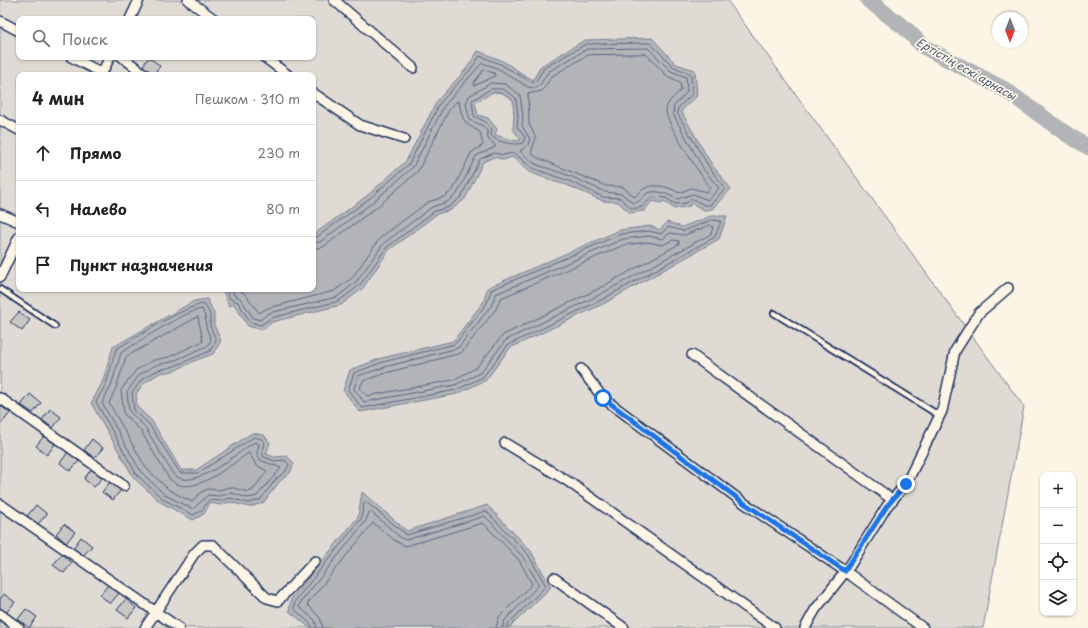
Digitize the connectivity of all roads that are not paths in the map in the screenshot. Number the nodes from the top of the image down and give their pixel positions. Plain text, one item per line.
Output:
1 (139, 0) edge
2 (188, 0) edge
3 (334, 0) edge
4 (131, 16) edge
5 (210, 16) edge
6 (0, 21) edge
7 (16, 29) edge
8 (76, 60) edge
9 (109, 60) edge
10 (126, 60) edge
11 (268, 60) edge
12 (413, 68) dead end
13 (98, 72) edge
14 (103, 72) edge
15 (142, 72) edge
16 (284, 72) edge
17 (316, 95) edge
18 (0, 120) edge
19 (16, 128) edge
20 (404, 139) dead end
21 (0, 214) edge
22 (16, 221) edge
23 (16, 243) edge
24 (0, 277) edge
25 (1008, 288) dead end
26 (0, 289) edge
27 (774, 313) dead end
28 (55, 326) dead end
29 (692, 354) dead end
30 (581, 369) dead end
31 (0, 398) edge
32 (940, 416) junction
33 (505, 443) dead end
34 (124, 486) dead end
35 (893, 500) junction
36 (0, 504) edge
37 (316, 560) dead end
38 (845, 571) junction
39 (554, 578) dead end
40 (157, 612) junction
41 (0, 614) edge
42 (19, 628) edge
43 (145, 628) edge
44 (179, 628) edge
45 (624, 628) edge
46 (775, 628) edge
47 (805, 628) edge
48 (924, 628) edge

1 - 4 street
2 - 5 street
3 - 12 street
6 - 7 street
8 - 13 street
9 - 14 street
10 - 15 street
11 - 16 street
17 - 20 street
18 - 19 street
21 - 22 street
23 - 24 street
25 - 32 street
26 - 28 lane
27 - 32 lane
29 - 35 street
30 - 38 street
31 - 34 street
32 - 35 street
33 - 46 street
35 - 38 street
36 - 40 street
37 - 40 street
38 - 47 street
38 - 48 street
39 - 45 street
40 - 43 street
40 - 44 street
41 - 42 street

